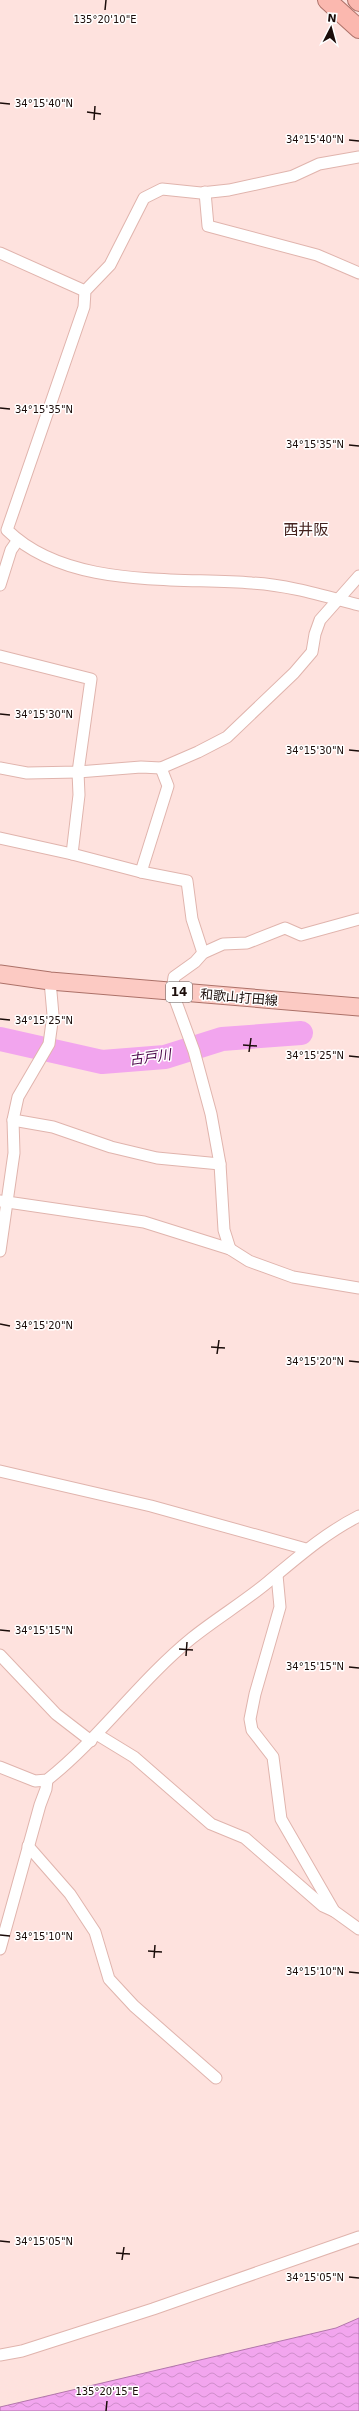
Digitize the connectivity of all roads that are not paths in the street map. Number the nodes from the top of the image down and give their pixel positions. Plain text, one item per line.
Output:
1 (327, 0) edge
2 (359, 29) edge
3 (359, 156) edge
4 (205, 192) junction
5 (0, 253) edge
6 (359, 273) edge
7 (85, 291) junction
8 (4, 528) edge
9 (18, 540) junction
10 (359, 576) edge
11 (0, 585) edge
12 (339, 600) junction
13 (359, 605) edge
14 (0, 656) edge
15 (0, 768) edge
16 (161, 768) junction
17 (78, 772) junction
18 (0, 838) edge
19 (72, 854) junction
20 (141, 872) junction
21 (359, 919) edge
22 (203, 954) junction
23 (0, 974) edge
24 (50, 981) junction
25 (172, 991) junction
26 (359, 1007) edge
27 (13, 1120) junction
28 (220, 1164) junction
29 (4, 1202) edge
30 (230, 1249) junction
31 (0, 1251) edge
32 (359, 1288) edge
33 (0, 1471) edge
34 (359, 1516) edge
35 (306, 1549) junction
36 (277, 1575) junction
37 (0, 1655) edge
38 (94, 1738) junction
39 (0, 1767) edge
40 (47, 1780) junction
41 (28, 1846) junction
42 (334, 1911) junction
43 (359, 1929) edge
44 (0, 1949) edge
45 (216, 2078) dead end
46 (359, 2236) edge
47 (0, 2355) edge

1 - 2 highway
3 - 4 street
4 - 6 street
4 - 7 street
5 - 7 street
7 - 8 street
8 - 9 street
9 - 11 street
9 - 12 street
10 - 12 street
12 - 13 street
12 - 16 street
14 - 17 street
15 - 17 street
16 - 17 street
16 - 20 street
17 - 19 street
18 - 19 street
19 - 20 street
20 - 22 street
21 - 22 street
22 - 25 street
23 - 24 main road, 和歌山打田線 / 14
24 - 25 main road, 和歌山打田線 / 14
24 - 27 street
25 - 26 main road, 和歌山打田線 / 14
25 - 28 street
27 - 28 street
27 - 29 street
28 - 30 street
29 - 30 street
29 - 31 street
30 - 32 street
33 - 35 street
34 - 35 street
35 - 36 street
36 - 38 street
36 - 42 street
37 - 38 street
38 - 40 street
38 - 42 street
39 - 40 street
40 - 41 street
41 - 44 street
41 - 45 street
42 - 43 street
46 - 47 street

